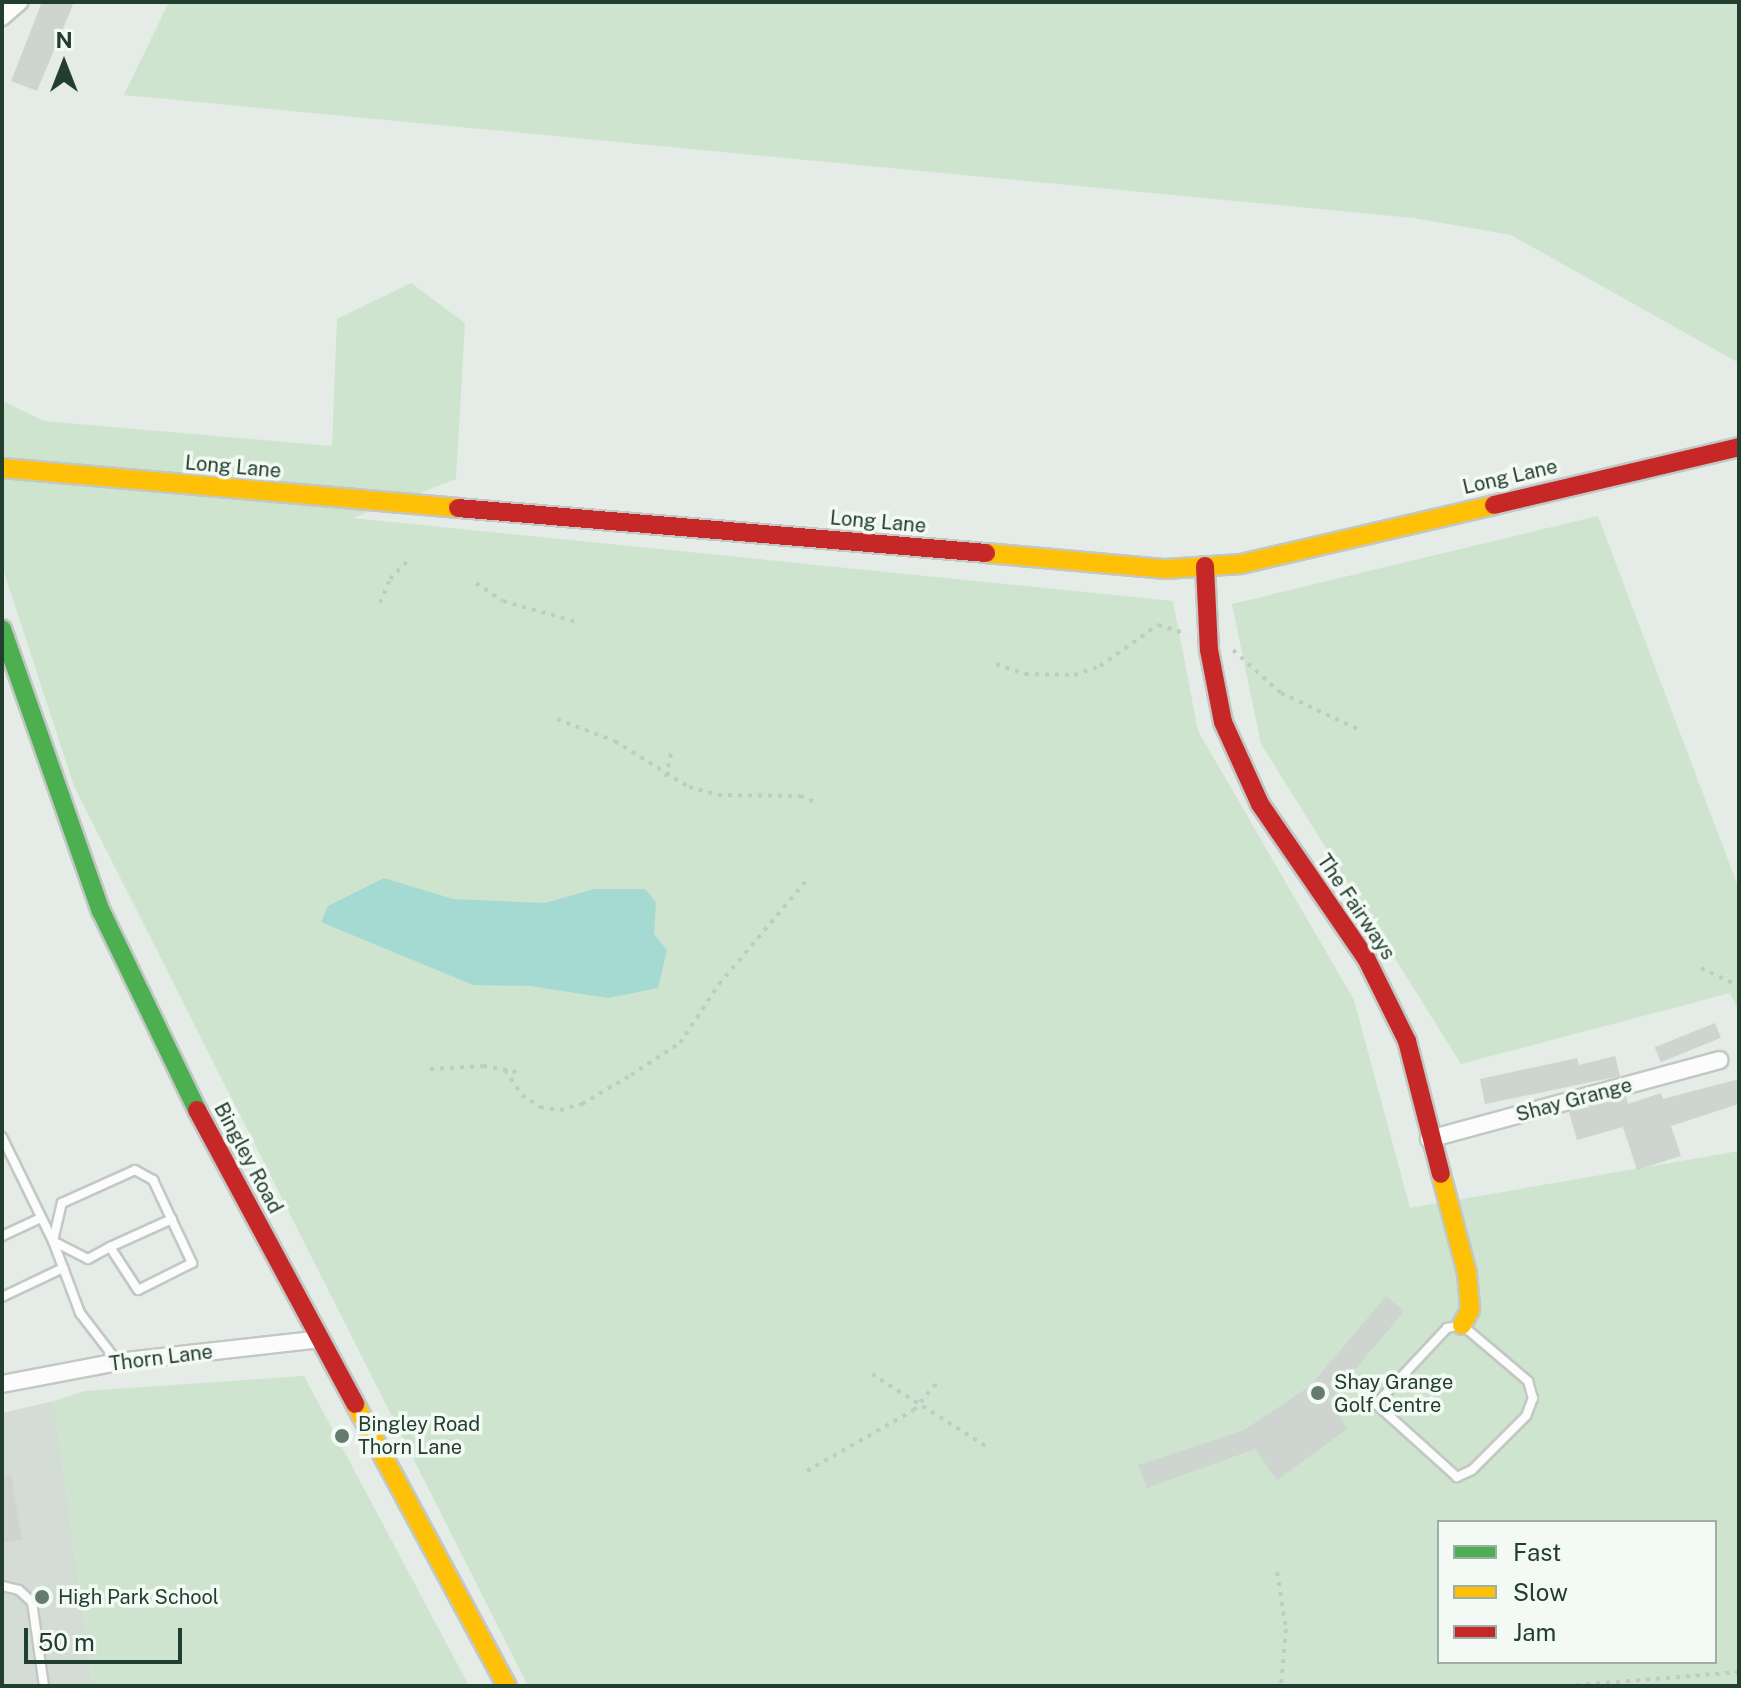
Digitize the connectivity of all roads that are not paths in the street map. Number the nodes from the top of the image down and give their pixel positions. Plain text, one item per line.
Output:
1 (19, 2) edge
2 (2, 17) edge
3 (1739, 447) edge
4 (2, 468) edge
5 (1205, 566) junction
6 (2, 629) edge
7 (1719, 1060) dead end
8 (2, 1137) edge
9 (1429, 1139) junction
10 (41, 1218) junction
11 (172, 1219) junction
12 (2, 1236) edge
13 (53, 1241) junction
14 (110, 1247) junction
15 (63, 1268) junction
16 (2, 1297) edge
17 (1462, 1325) junction
18 (321, 1339) junction
19 (117, 1362) junction
20 (2, 1384) edge
21 (2, 1586) edge
22 (44, 1686) edge
23 (507, 1686) edge

1 - 2 street
3 - 5 street, Long Lane
4 - 5 street, Long Lane
5 - 9 street, The Fairways
6 - 18 street, Bingley Road
7 - 9 street, Shay Grange
8 - 10 lane
9 - 17 street, The Fairways
10 - 12 lane
10 - 13 lane
11 - 13 lane
11 - 14 lane
11 - 14 lane
13 - 14 lane
13 - 15 lane
15 - 16 lane
15 - 19 lane
17 - 17 lane
18 - 19 street, Thorn Lane
18 - 23 street, Bingley Road
19 - 20 street, Thorn Lane
21 - 22 lane

